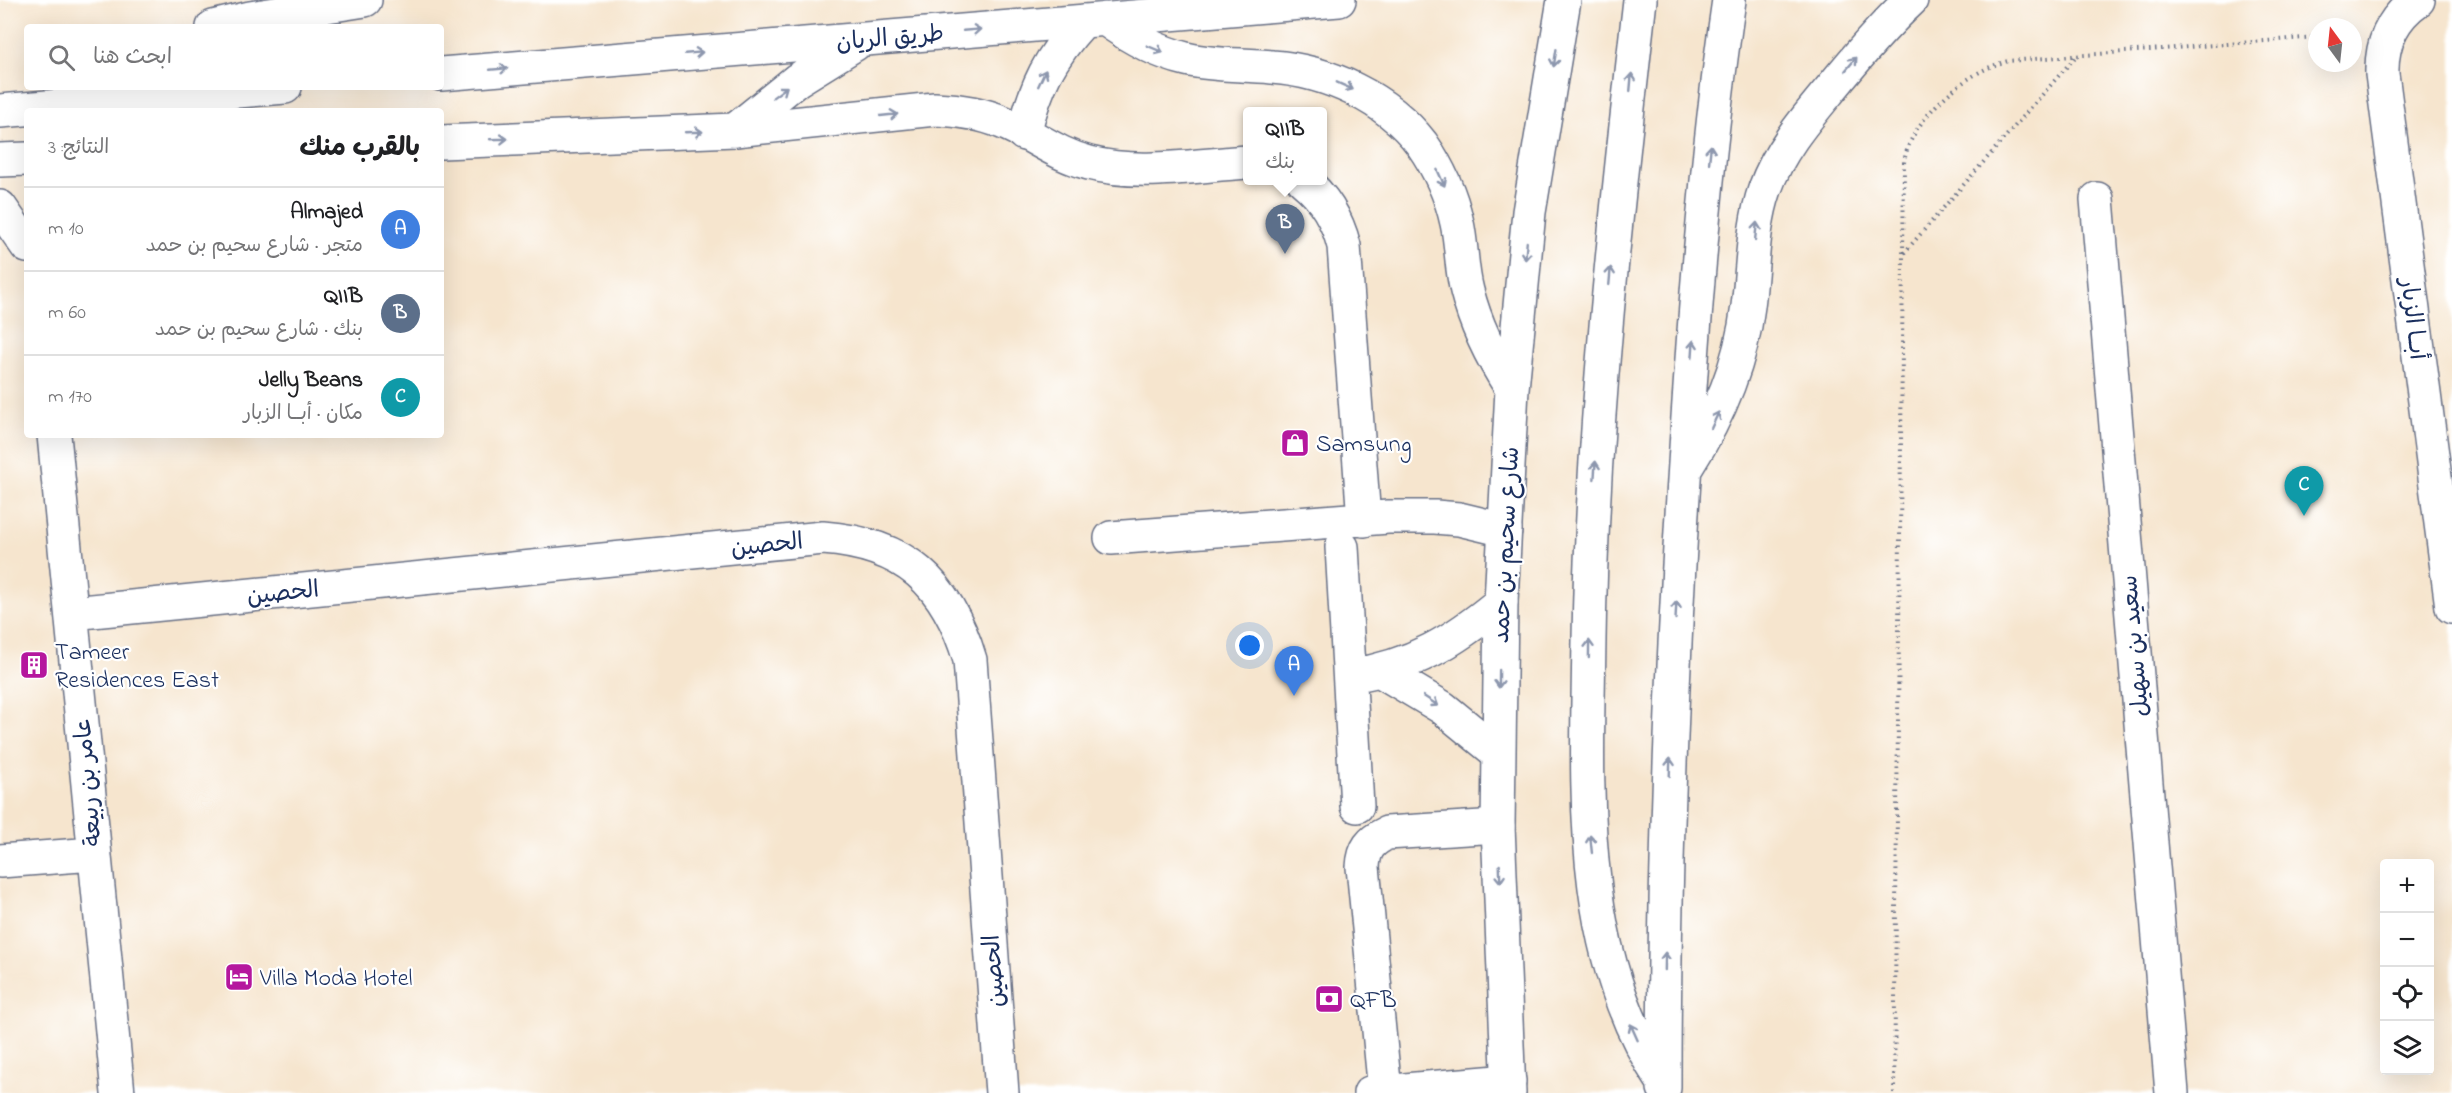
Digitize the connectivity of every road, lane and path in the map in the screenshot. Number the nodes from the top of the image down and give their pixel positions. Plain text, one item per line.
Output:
1 (365, 0) edge
2 (1339, 0) edge
3 (1564, 0) edge
4 (1640, 0) edge
5 (1729, 0) edge
6 (1911, 0) edge
7 (2418, 0) edge
8 (1094, 20) junction
9 (226, 24) edge
10 (2308, 38) edge
11 (865, 39) junction
12 (2077, 56) junction
13 (444, 74) edge
14 (24, 90) edge
15 (249, 90) edge
16 (0, 100) edge
17 (36, 108) edge
18 (24, 109) edge
19 (0, 111) edge
20 (735, 130) junction
21 (1024, 134) junction
22 (444, 142) edge
23 (24, 159) edge
24 (0, 160) edge
25 (1243, 162) edge
26 (1309, 185) edge
27 (2097, 199) dead end
28 (0, 207) edge
29 (24, 242) edge
30 (1903, 253) junction
31 (1512, 390) junction
32 (54, 438) edge
33 (1685, 470) junction
34 (1364, 520) junction
35 (1505, 530) junction
36 (1111, 538) dead end
37 (1342, 547) dead end
38 (1501, 602) junction
39 (2452, 607) edge
40 (72, 613) junction
41 (1365, 673) junction
42 (1498, 753) junction
43 (1357, 806) dead end
44 (1498, 826) junction
45 (94, 854) junction
46 (0, 861) edge
47 (1509, 1087) edge
48 (1664, 1088) edge
49 (1378, 1092) edge
50 (118, 1093) edge
51 (1002, 1093) edge
52 (1894, 1093) edge
53 (2172, 1093) edge

1 - 9 main road
2 - 8 main road, طريق الريان
3 -> 31 main road, شارع سحيم بن حمد
48 -> 4 main road
33 -> 5 main road
33 -> 6 main road
7 - 39 main road, أبــا الزبار
11 -> 8 main road, طريق الريان
21 -> 8 main road
8 -> 31 main road
10 - 12 path
13 -> 11 main road, طريق الريان
20 -> 11 main road
12 - 30 path
12 - 30 path
14 - 16 main road
15 - 17 main road
18 - 19 main road
20 -> 21 main road
22 -> 20 main road
21 - 25 main road
23 - 24 main road
26 - 34 main road
27 - 53 main road, سعيد بن سهيل
28 - 29 main road
30 - 52 path
31 - 35 main road, شارع سحيم بن حمد
32 - 40 main road, عامر بن ربيعة
48 -> 33 main road
34 - 35 main road
34 - 36 main road
35 - 38 main road, شارع سحيم بن حمد
37 - 41 main road
38 - 41 main road
38 -> 42 main road, شارع سحيم بن حمد
40 - 45 main road, عامر بن ربيعة
40 - 51 main road, الحصين
41 -> 42 main road
41 - 43 main road
42 - 44 main road, شارع سحيم بن حمد
44 -> 47 main road, شارع سحيم بن حمد
44 - 49 main road
45 - 46 main road
45 - 50 main road, عامر بن ربيعة
47 - 49 main road

